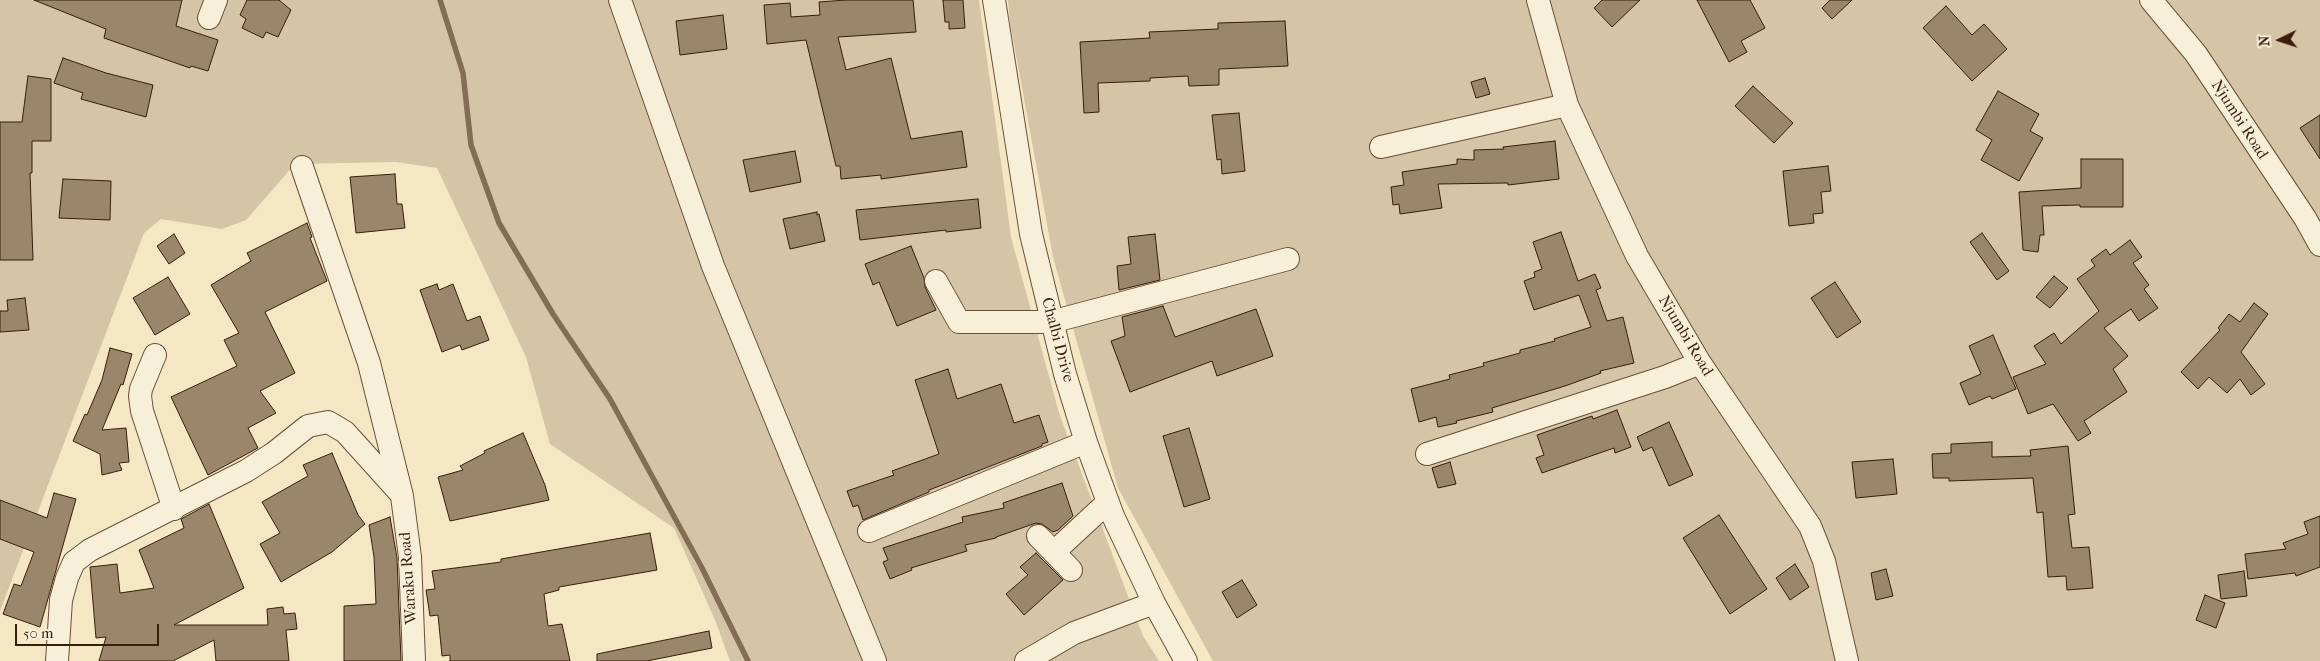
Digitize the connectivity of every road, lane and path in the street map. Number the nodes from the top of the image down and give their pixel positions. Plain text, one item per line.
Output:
1 (620, 0) edge
2 (994, 0) edge
3 (1538, 0) edge
4 (2151, 0) edge
5 (1567, 105) junction
6 (1381, 148) dead end
7 (302, 167) dead end
8 (2320, 245) edge
9 (1288, 259) dead end
10 (936, 281) dead end
11 (1051, 322) junction
12 (155, 355) dead end
13 (1700, 362) junction
14 (1086, 442) junction
15 (1427, 454) dead end
16 (402, 496) junction
17 (1108, 502) junction
18 (174, 510) junction
19 (869, 531) dead end
20 (1038, 536) dead end
21 (1054, 552) junction
22 (1071, 570) dead end
23 (1154, 603) junction
24 (57, 661) edge
25 (414, 661) edge
26 (876, 661) edge
27 (1026, 661) edge
28 (1186, 661) edge
29 (1847, 661) edge

1 - 26 street
2 - 11 street, Chalbi Drive
3 - 5 street, Njumbi Road
4 - 8 street, Njumbi Road
5 - 6 street
5 - 13 street, Njumbi Road
7 - 16 street, Waraku Road
9 - 11 street
10 - 11 street
11 - 14 street, Chalbi Drive
12 - 18 street
13 - 15 street
13 - 29 street, Njumbi Road
14 - 17 street, Chalbi Drive
14 - 19 street
16 - 18 street
16 - 25 street, Waraku Road
17 - 21 street
17 - 23 street, Chalbi Drive
18 - 24 street
20 - 21 street
21 - 22 street
23 - 27 street
23 - 28 street, Chalbi Drive

